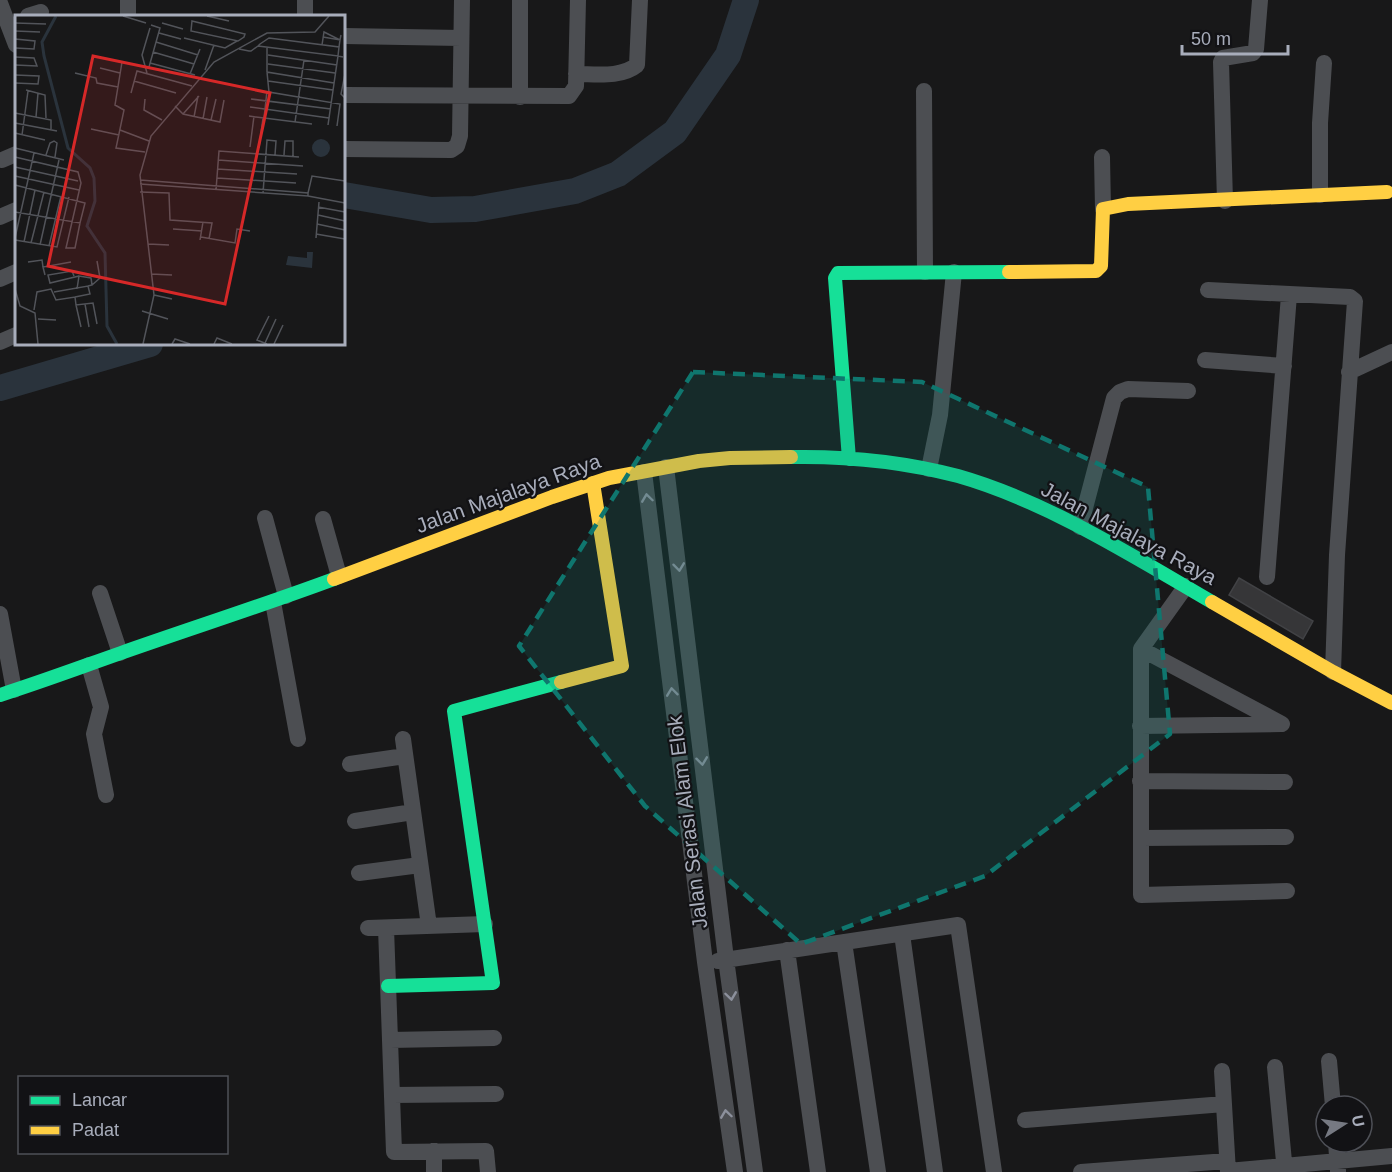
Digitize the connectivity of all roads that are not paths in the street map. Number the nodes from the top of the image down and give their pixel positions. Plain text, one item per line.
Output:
1 (462, 0) edge
2 (520, 0) edge
3 (578, 0) edge
4 (640, 0) edge
5 (1260, 0) edge
6 (0, 3) edge
7 (12, 23) edge
8 (345, 36) edge
9 (461, 38) junction
10 (15, 40) edge
11 (1324, 63) dead end
12 (576, 74) junction
13 (924, 91) dead end
14 (345, 95) edge
15 (460, 96) junction
16 (520, 97) junction
17 (345, 149) edge
18 (1102, 157) dead end
19 (1387, 192) dead end
20 (1320, 195) junction
21 (1225, 201) junction
22 (1103, 209) junction
23 (15, 210) edge
24 (0, 217) edge
25 (15, 272) edge
26 (925, 272) junction
27 (954, 273) junction
28 (0, 279) edge
29 (1208, 290) dead end
30 (1289, 295) junction
31 (15, 335) edge
32 (0, 342) edge
33 (1392, 352) edge
34 (1205, 360) dead end
35 (1284, 366) junction
36 (1349, 372) junction
37 (1188, 391) dead end
38 (849, 459) junction
39 (666, 467) junction
40 (929, 469) junction
41 (644, 472) junction
42 (592, 483) junction
43 (264, 518) dead end
44 (323, 519) dead end
45 (674, 525) junction
46 (1080, 527) junction
47 (651, 528) junction
48 (339, 576) junction
49 (1267, 577) dead end
50 (1186, 586) junction
51 (100, 593) dead end
52 (279, 599) junction
53 (0, 614) edge
54 (1141, 649) junction
55 (120, 653) junction
56 (89, 665) junction
57 (1334, 672) junction
58 (7, 693) edge
59 (1392, 703) edge
60 (1140, 726) junction
61 (298, 739) dead end
62 (403, 739) dead end
63 (405, 756) junction
64 (350, 764) dead end
65 (1140, 781) junction
66 (1285, 782) dead end
67 (106, 795) dead end
68 (413, 812) junction
69 (355, 821) dead end
70 (1286, 837) dead end
71 (1141, 838) junction
72 (420, 865) junction
73 (359, 873) dead end
74 (1287, 891) dead end
75 (485, 924) junction
76 (429, 926) junction
77 (368, 928) dead end
78 (386, 928) junction
79 (902, 934) junction
80 (844, 942) junction
81 (787, 950) junction
82 (726, 959) junction
83 (705, 962) junction
84 (388, 986) junction
85 (494, 1038) dead end
86 (390, 1040) junction
87 (1329, 1061) dead end
88 (1275, 1067) dead end
89 (1222, 1071) dead end
90 (496, 1094) dead end
91 (1332, 1094) edge
92 (392, 1095) junction
93 (1224, 1104) junction
94 (1025, 1120) dead end
95 (434, 1151) junction
96 (1392, 1156) edge
97 (1338, 1167) edge
98 (1228, 1168) edge
99 (1285, 1169) edge
100 (434, 1172) edge
101 (488, 1172) edge
102 (735, 1172) edge
103 (755, 1172) edge
104 (819, 1172) edge
105 (878, 1172) edge
106 (935, 1172) edge
107 (994, 1172) edge
108 (1081, 1172) edge

1 - 9 street
2 - 16 street
3 - 12 street
4 - 12 street
5 - 21 street
6 - 7 street
7 - 10 street
8 - 9 street
9 - 15 street
11 - 20 street
12 - 16 street
13 - 26 street
14 - 15 street
15 - 16 street
15 - 17 street
18 - 22 street
19 - 20 street
20 - 21 street
21 - 22 street
22 - 27 street
23 - 24 street
25 - 28 street
26 - 27 street
26 - 38 street
27 - 40 street
29 - 30 street
30 - 35 street
30 - 36 street
31 - 32 street
33 - 36 street
34 - 35 street
35 - 49 street
36 - 57 street
37 - 46 street
38 - 39 street, Jalan Majalaya Raya
38 - 40 street, Jalan Majalaya Raya
39 - 41 street, Jalan Majalaya Raya
39 - 45 street, Jalan Serasi Alam Elok
40 - 46 street, Jalan Majalaya Raya
41 - 42 street, Jalan Majalaya Raya
47 -> 41 street, Jalan Serasi Alam Elok
42 - 48 street, Jalan Majalaya Raya
42 - 75 street
43 - 52 street
44 - 48 street
45 - 47 street
45 -> 82 street, Jalan Serasi Alam Elok
46 - 50 street, Jalan Majalaya Raya
83 -> 47 street, Jalan Serasi Alam Elok
48 - 52 street, Jalan Majalaya Raya
50 - 54 street
50 - 57 street, Jalan Majalaya Raya
51 - 55 street
52 - 55 street, Jalan Majalaya Raya
52 - 61 street
53 - 58 street
54 - 60 street
54 - 60 street
55 - 56 street, Jalan Majalaya Raya
56 - 58 street, Jalan Majalaya Raya
56 - 67 street
57 - 59 street, Jalan Majalaya Raya
60 - 65 street
62 - 63 street
63 - 64 street
63 - 68 street
65 - 66 street
65 - 71 street
68 - 69 street
68 - 72 street
70 - 71 street
71 - 74 street
72 - 73 street
72 - 76 street
75 - 76 street
75 - 84 street
76 - 78 street
77 - 78 street
78 - 84 street
79 - 80 street
79 - 106 street
79 - 107 street
80 - 81 street
80 - 105 street
81 - 82 street
81 - 104 street
82 - 83 street
82 -> 103 street, Jalan Serasi Alam Elok
102 -> 83 street, Jalan Serasi Alam Elok
84 - 86 street
85 - 86 street
86 - 92 street
87 - 91 street
88 - 99 street
89 - 93 street
90 - 92 street
92 - 95 street
93 - 94 street
93 - 98 street
95 - 100 street
95 - 101 street
96 - 97 street
97 - 99 street
98 - 99 street
98 - 108 street

